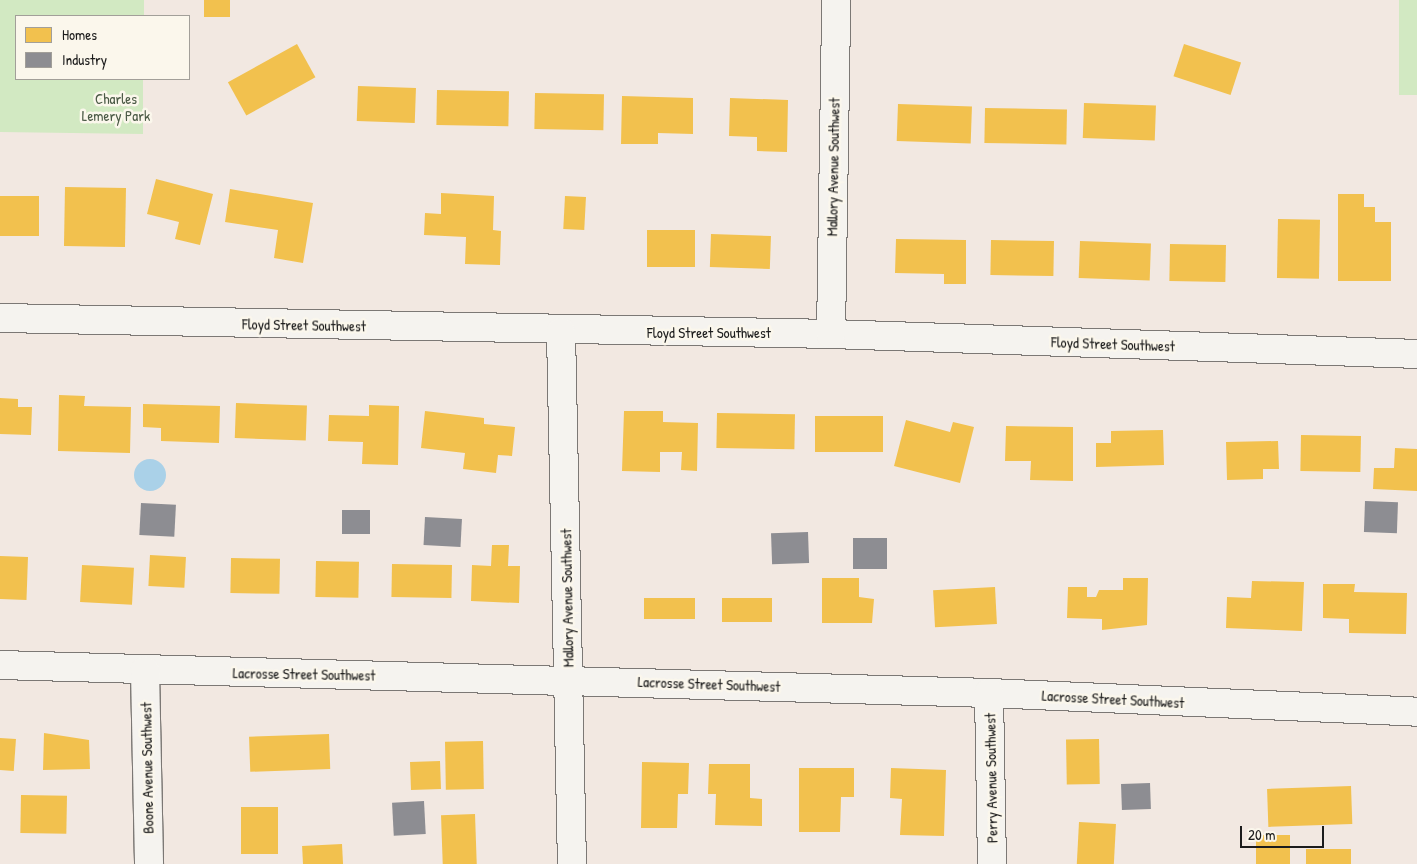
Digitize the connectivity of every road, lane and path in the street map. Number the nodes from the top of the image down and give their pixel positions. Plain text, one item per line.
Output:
1 (836, 0) edge
2 (0, 318) edge
3 (561, 332) junction
4 (831, 334) junction
5 (1417, 354) edge
6 (0, 665) edge
7 (145, 671) junction
8 (569, 680) junction
9 (989, 693) junction
10 (1417, 712) edge
11 (150, 864) edge
12 (572, 864) edge
13 (992, 864) edge

1 - 4 street, Mallory Avenue Southwest
2 - 3 street, Floyd Street Southwest
3 - 4 street, Floyd Street Southwest
3 - 8 street, Mallory Avenue Southwest
4 - 5 street, Floyd Street Southwest
6 - 7 street, Lacrosse Street Southwest
7 - 8 street, Lacrosse Street Southwest
7 - 11 street, Boone Avenue Southwest
8 - 9 street, Lacrosse Street Southwest
8 - 12 street, Mallory Avenue Southwest
9 - 10 street, Lacrosse Street Southwest
9 - 13 street, Perry Avenue Southwest

